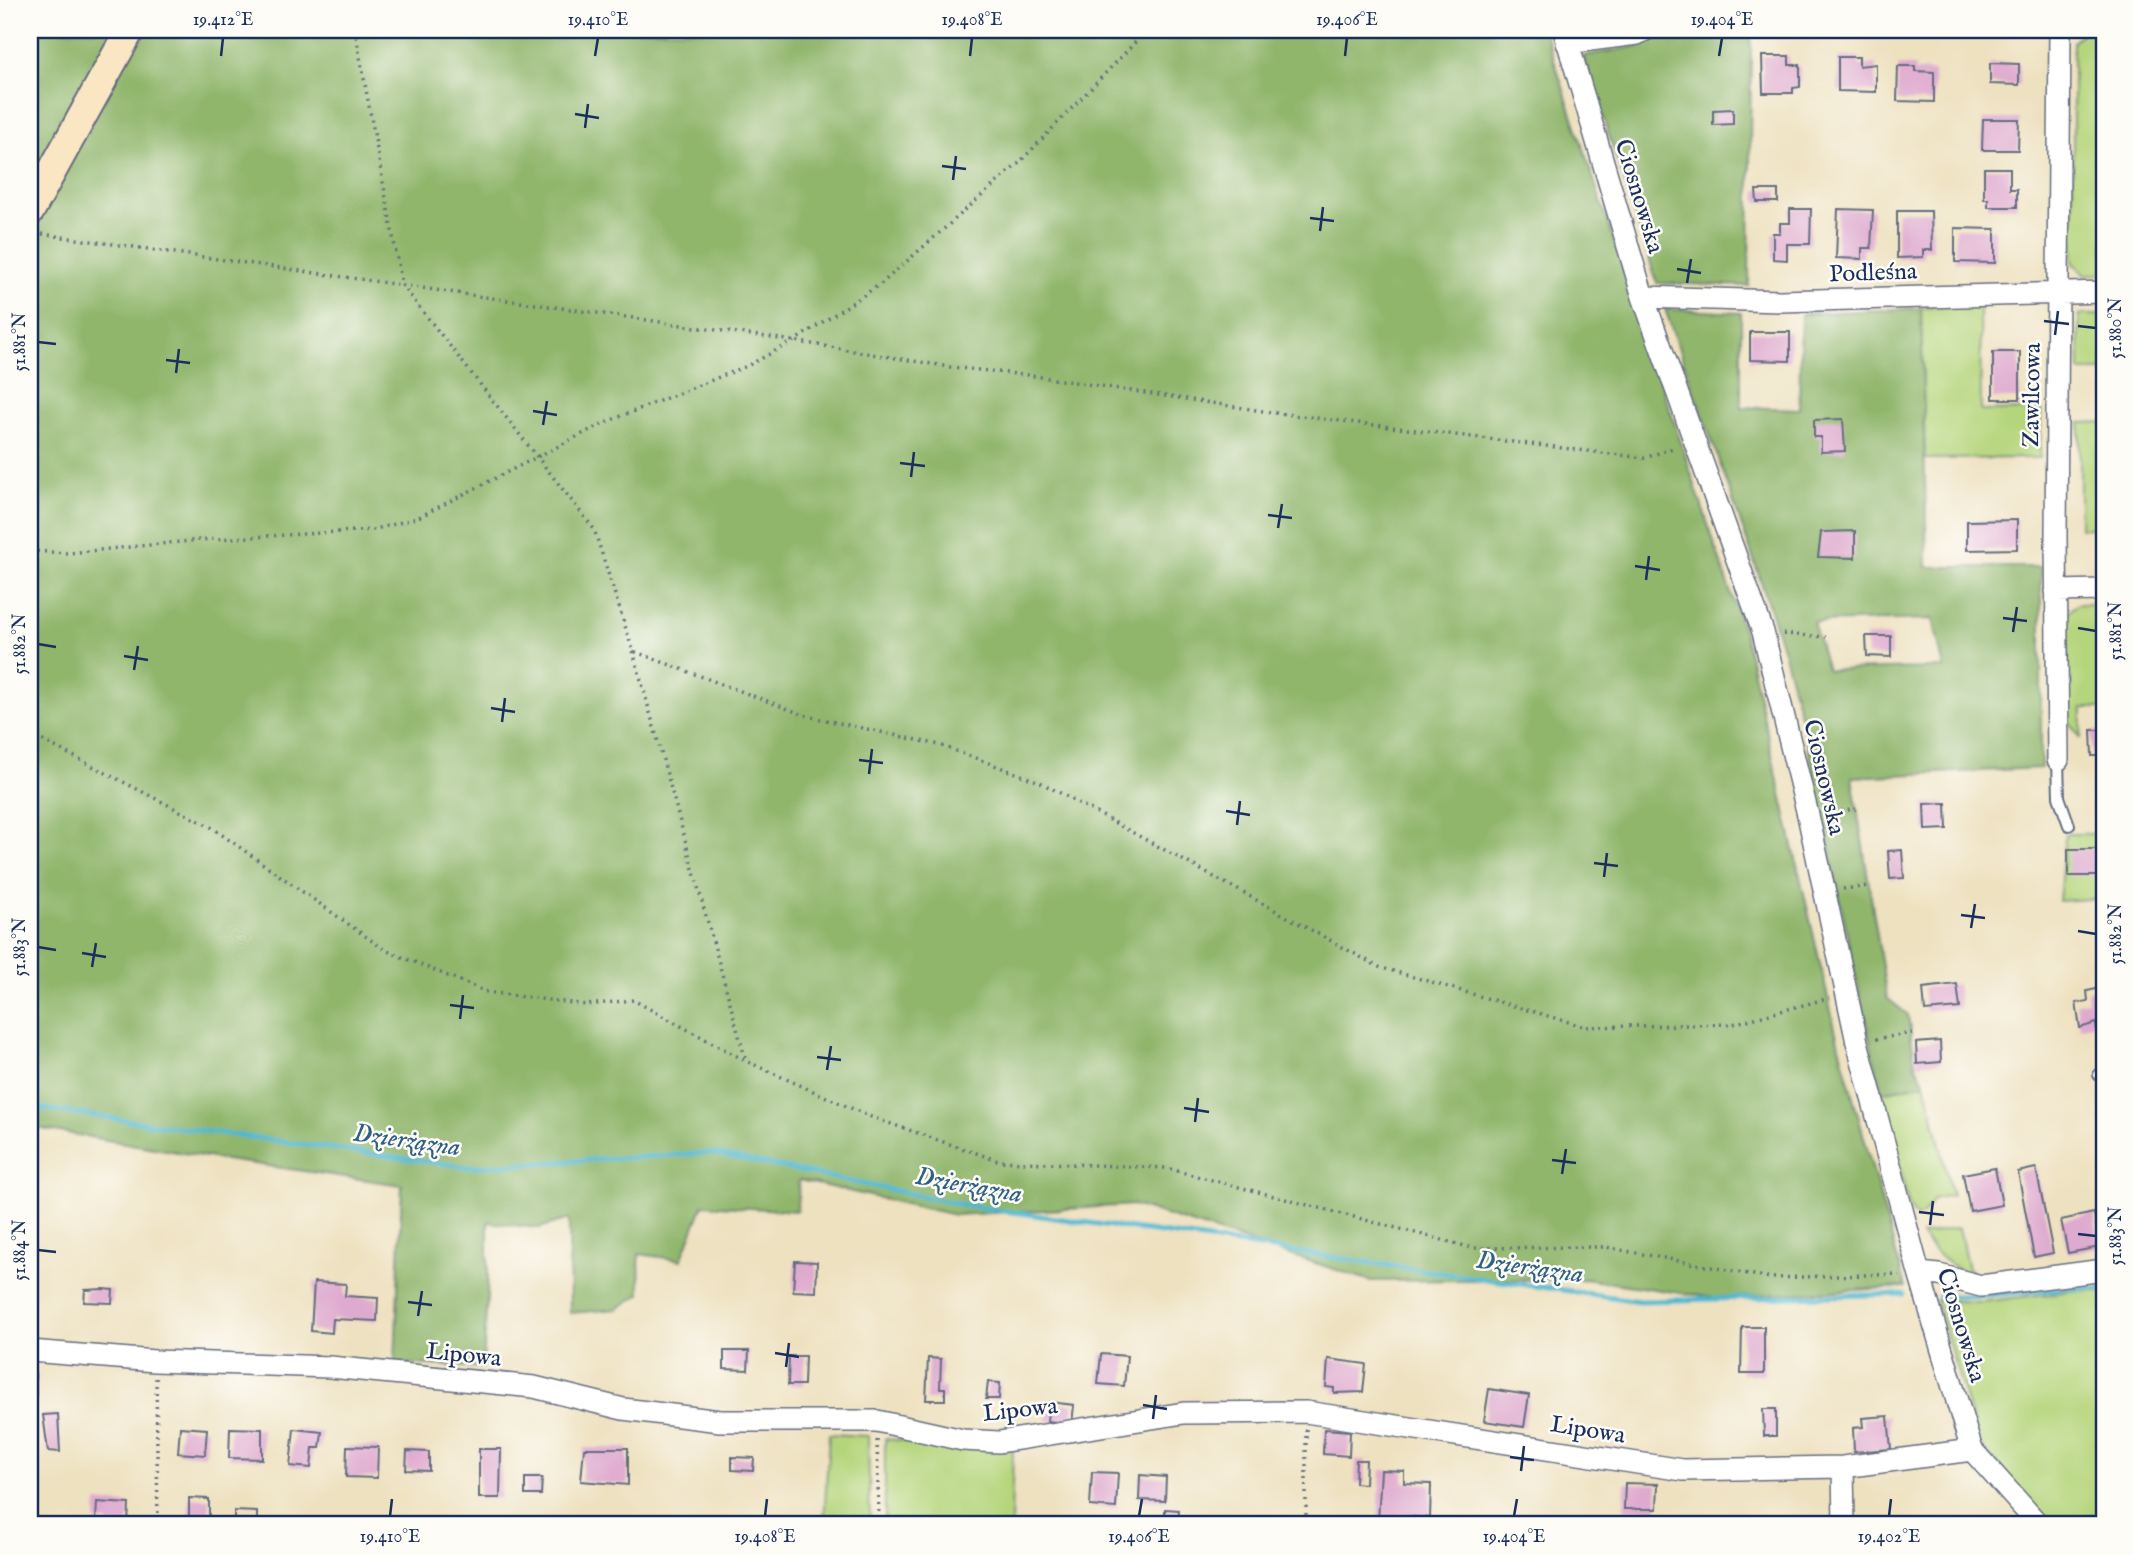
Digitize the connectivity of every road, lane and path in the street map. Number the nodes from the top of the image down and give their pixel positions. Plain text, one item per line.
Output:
1 (130, 30) edge
2 (355, 30) edge
3 (1147, 30) edge
4 (1645, 30) edge
5 (2060, 30) edge
6 (1566, 36) edge
7 (30, 211) edge
8 (30, 232) edge
9 (402, 285) junction
10 (2104, 292) edge
11 (2059, 293) junction
12 (1643, 297) junction
13 (794, 341) junction
14 (1695, 441) junction
15 (537, 457) junction
16 (30, 551) edge
17 (2104, 590) edge
18 (2056, 591) junction
19 (1763, 632) junction
20 (1826, 637) dead end
21 (633, 651) junction
22 (30, 734) edge
23 (2058, 760) joint
24 (1857, 809) dead end
25 (1808, 815) junction
26 (2069, 825) dead end
27 (1869, 886) dead end
28 (1823, 891) junction
29 (1844, 994) junction
30 (1912, 1033) dead end
31 (1857, 1042) junction
32 (746, 1061) junction
33 (2104, 1270) edge
34 (1919, 1273) junction
35 (30, 1351) edge
36 (155, 1362) junction
37 (1306, 1412) junction
38 (877, 1421) junction
39 (1972, 1450) junction
40 (1843, 1467) junction
41 (158, 1525) edge
42 (878, 1525) edge
43 (1306, 1525) edge
44 (1844, 1525) edge
45 (2039, 1525) edge

1 - 7 main road
2 - 9 path
3 - 13 path
4 - 6 street
5 - 11 street, Zawilcowa
6 - 12 street, Ciosnowska
8 - 9 path
9 - 13 path
9 - 15 path
10 - 11 street, Podleśna
11 - 12 street, Podleśna
11 - 18 street, Zawilcowa
12 - 14 street, Ciosnowska
13 - 14 path
13 - 15 path
14 - 19 street, Ciosnowska
15 - 16 path
15 - 21 path
17 - 18 street
18 - 23 street, Zawilcowa
19 - 20 path
19 - 25 street, Ciosnowska
21 - 29 path
21 - 32 path
22 - 32 path
23 - 26 lane
24 - 25 path
25 - 28 street, Ciosnowska
27 - 28 path
28 - 29 street, Ciosnowska
29 - 31 street, Ciosnowska
30 - 31 path
31 - 34 street, Ciosnowska
32 - 34 path
33 - 34 street
34 - 39 street, Ciosnowska
35 - 36 street, Lipowa
36 - 38 street, Lipowa
36 - 41 path
37 - 38 street, Lipowa
37 - 40 street, Lipowa
37 - 43 path
38 - 42 path
39 - 40 street, Lipowa
39 - 45 street, Ciosnowska
40 - 44 street

